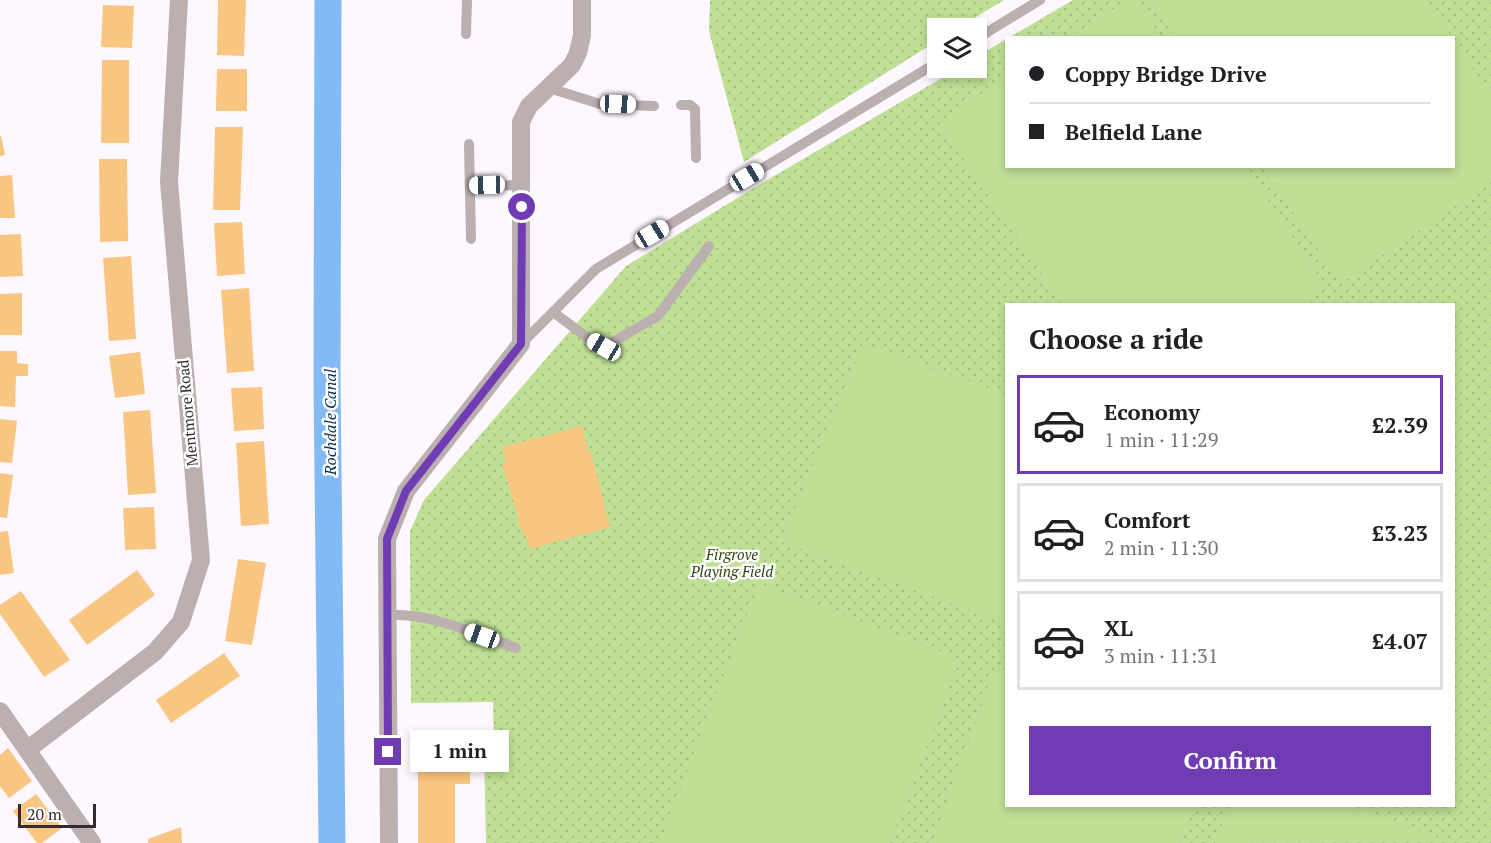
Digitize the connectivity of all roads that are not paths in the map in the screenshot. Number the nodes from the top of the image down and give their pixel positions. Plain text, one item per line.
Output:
1 (179, 0) edge
2 (467, 0) edge
3 (582, 0) edge
4 (1040, 0) edge
5 (987, 32) edge
6 (466, 34) dead end
7 (927, 69) edge
8 (549, 88) junction
9 (681, 105) dead end
10 (654, 106) dead end
11 (469, 144) dead end
12 (696, 158) dead end
13 (522, 184) junction
14 (470, 186) junction
15 (471, 239) dead end
16 (709, 246) dead end
17 (553, 312) junction
18 (521, 344) junction
19 (388, 615) junction
20 (516, 648) dead end
21 (0, 711) edge
22 (27, 750) junction
23 (92, 843) edge
24 (389, 843) edge

1 - 22 street, Mentmore Road
2 - 6 lane
3 - 8 street
4 - 5 lane
7 - 17 lane
8 - 10 lane
8 - 13 street
9 - 12 lane
11 - 14 lane
13 - 14 lane
13 - 18 street
14 - 15 lane
16 - 17 lane
17 - 18 lane
18 - 19 street
19 - 20 lane
19 - 24 street
21 - 22 street
22 - 23 street

